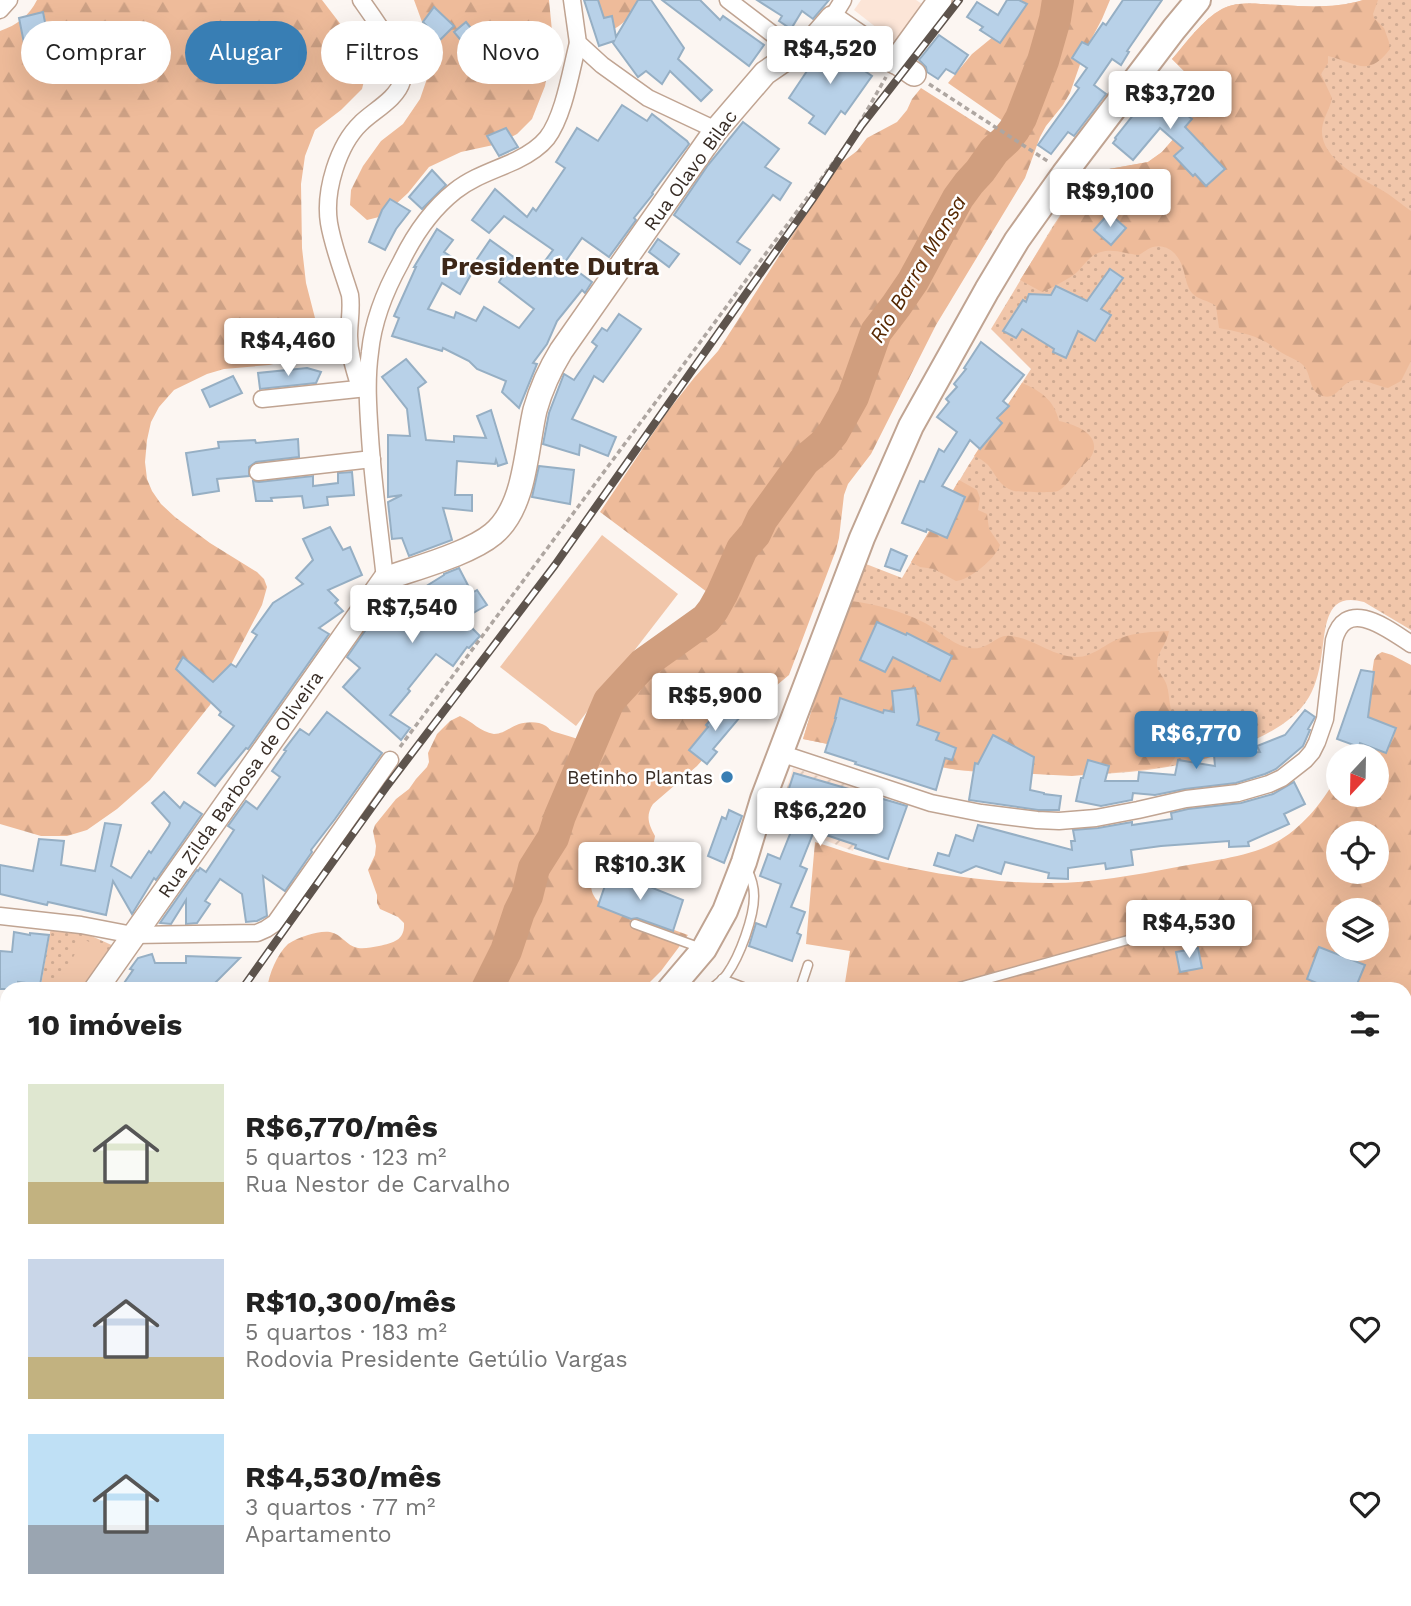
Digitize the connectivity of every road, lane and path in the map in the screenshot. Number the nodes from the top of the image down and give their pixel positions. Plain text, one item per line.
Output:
1 (9, 0) edge
2 (361, 0) edge
3 (572, 0) edge
4 (728, 0) edge
5 (940, 0) edge
6 (1198, 0) edge
7 (837, 9) edge
8 (0, 10) edge
9 (578, 43) junction
10 (796, 52) junction
11 (913, 74) junction
12 (716, 130) junction
13 (1037, 154) dead end
14 (363, 388) junction
15 (262, 399) dead end
16 (372, 459) junction
17 (258, 472) dead end
18 (385, 579) junction
19 (1411, 644) edge
20 (780, 753) junction
21 (390, 760) joint
22 (744, 862) junction
23 (0, 916) edge
24 (635, 924) dead end
25 (1182, 925) dead end
26 (133, 935) junction
27 (704, 950) junction
28 (808, 965) dead end
29 (722, 979) junction
30 (101, 982) edge
31 (676, 982) edge
32 (719, 982) edge
33 (730, 982) edge
34 (802, 982) edge
35 (977, 982) edge

1 - 8 street
2 - 14 street
3 - 9 street
4 - 10 street
5 - 11 street
6 - 20 main road
7 - 10 street, Rua Olavo Bilac
7 - 11 street
9 - 12 street
9 - 14 street
10 - 12 street, Rua Olavo Bilac
11 - 13 path
11 - 21 path
12 - 18 street, Rua Olavo Bilac
14 - 15 street
14 - 16 street
16 - 17 street
16 - 18 street
18 - 26 street, Rua Zilda Barbosa de Oliveira
19 - 20 street
20 - 22 main road
21 - 26 street
22 - 27 main road
22 - 29 lane
23 - 26 street
24 - 27 lane
25 - 35 lane
26 - 30 street, Rua Zilda Barbosa de Oliveira
27 - 31 main road
28 - 34 lane
29 - 32 lane
29 - 33 lane

